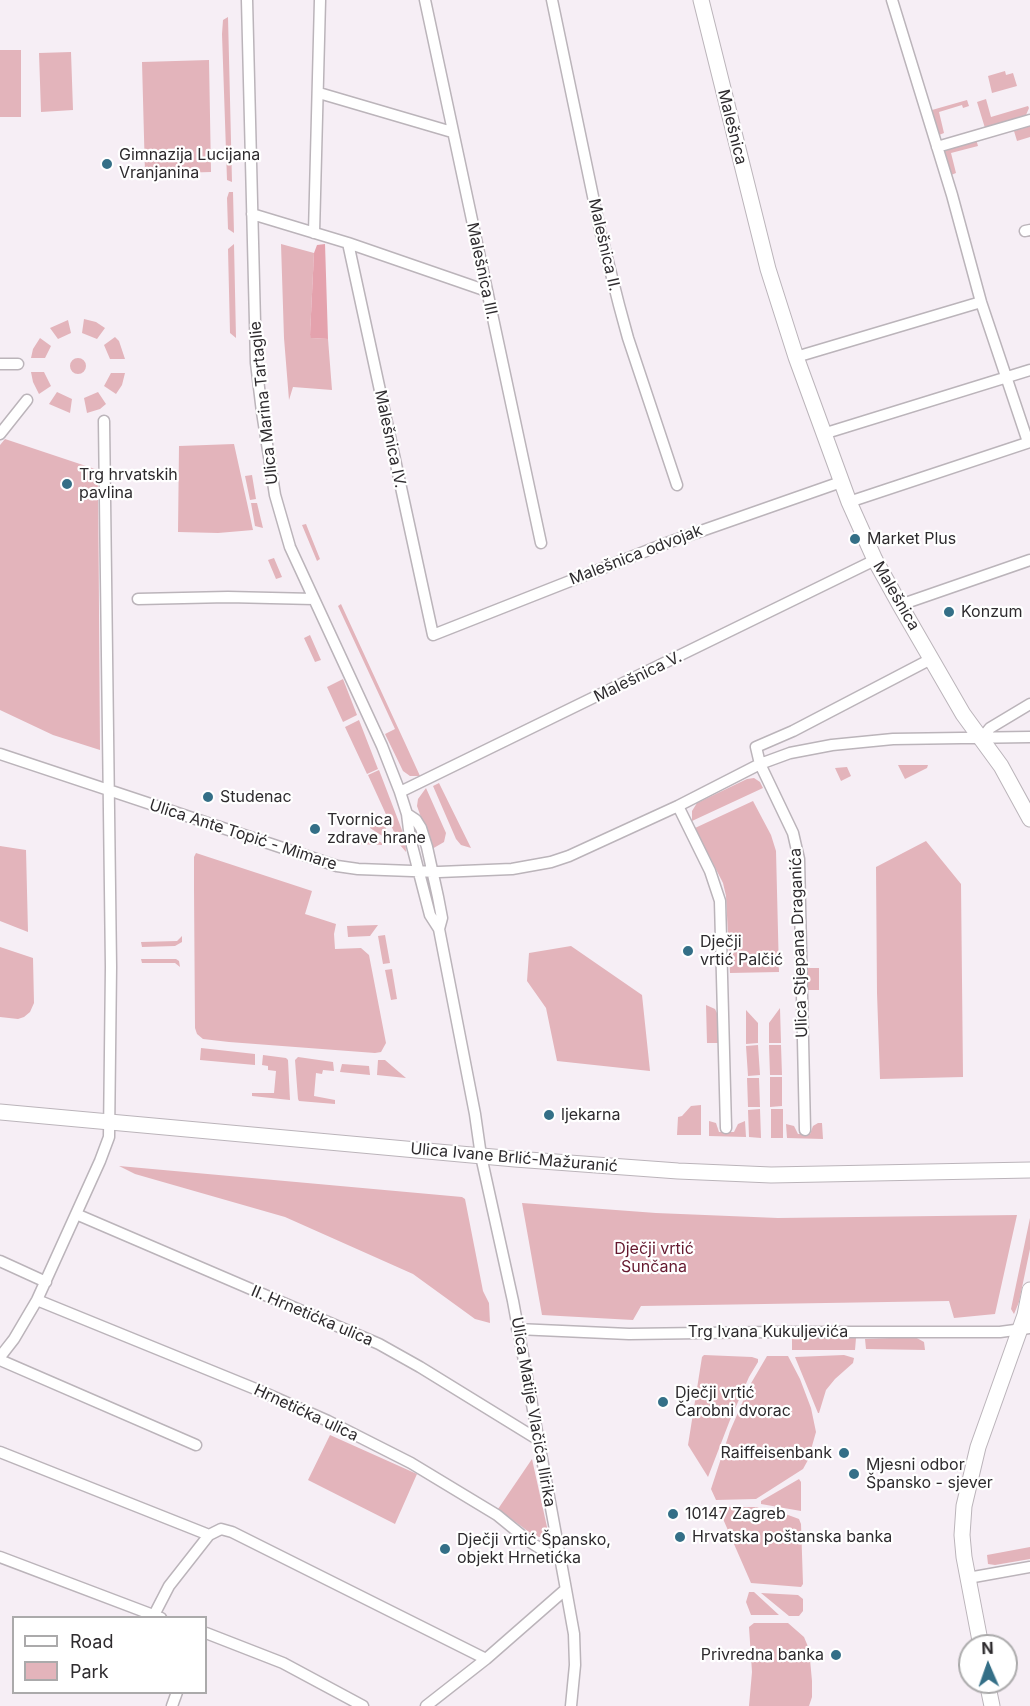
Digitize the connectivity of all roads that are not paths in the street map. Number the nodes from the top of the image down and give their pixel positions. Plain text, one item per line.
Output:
1 (247, 0) edge
2 (320, 0) edge
3 (424, 0) edge
4 (552, 0) edge
5 (701, 0) edge
6 (892, 0) edge
7 (319, 93) junction
8 (1030, 120) edge
9 (452, 132) junction
10 (937, 147) junction
11 (252, 214) junction
12 (314, 233) junction
13 (348, 243) junction
14 (487, 291) junction
15 (981, 302) junction
16 (796, 357) junction
17 (0, 364) edge
18 (18, 364) dead end
19 (1030, 370) edge
20 (1006, 378) junction
21 (27, 400) dead end
22 (104, 421) dead end
23 (0, 434) edge
24 (823, 434) junction
25 (1029, 442) edge
26 (841, 482) junction
27 (677, 485) dead end
28 (849, 502) junction
29 (541, 543) dead end
30 (874, 560) junction
31 (1030, 560) edge
32 (138, 599) dead end
33 (314, 599) junction
34 (900, 605) junction
35 (433, 635) joint
36 (931, 659) junction
37 (1030, 704) edge
38 (1030, 737) edge
39 (981, 739) junction
40 (0, 754) edge
41 (760, 764) junction
42 (110, 791) junction
43 (400, 792) junction
44 (678, 806) junction
45 (408, 814) junction
46 (1030, 819) edge
47 (420, 872) junction
48 (433, 872) junction
49 (439, 929) junction
50 (0, 1112) edge
51 (109, 1122) junction
52 (726, 1128) dead end
53 (805, 1130) dead end
54 (481, 1156) junction
55 (1030, 1170) edge
56 (76, 1214) junction
57 (0, 1261) edge
58 (46, 1282) junction
59 (1030, 1290) edge
60 (37, 1300) junction
61 (517, 1329) junction
62 (1024, 1329) edge
63 (0, 1358) edge
64 (537, 1439) junction
65 (196, 1445) dead end
66 (0, 1452) edge
67 (209, 1535) junction
68 (560, 1556) junction
69 (0, 1557) edge
70 (1030, 1567) edge
71 (968, 1578) junction
72 (566, 1589) junction
73 (158, 1616) edge
74 (207, 1633) edge
75 (979, 1634) edge
76 (486, 1659) junction
77 (363, 1706) edge
78 (426, 1706) edge
79 (571, 1706) edge

1 - 11 street, Ulica Marina Tartaglie
2 - 7 street
3 - 9 street, Malešnica III.
4 - 27 street, Malešnica II.
5 - 16 street, Malešnica
6 - 10 street
7 - 9 street
7 - 12 street
8 - 10 street
9 - 14 street, Malešnica III.
10 - 15 street
11 - 12 street
11 - 33 street, Ulica Marina Tartaglie
12 - 13 street
13 - 14 street
13 - 35 street, Malešnica IV.
14 - 29 street, Malešnica III.
15 - 16 street
15 - 20 street
16 - 24 street, Malešnica
17 - 18 street
19 - 20 street
20 - 24 street
20 - 25 street
21 - 23 street
22 - 42 street
24 - 26 street, Malešnica
25 - 28 street
26 - 28 street, Malešnica
26 - 35 street, Malešnica odvojak
28 - 30 street, Malešnica
30 - 34 street, Malešnica
30 - 43 street, Malešnica V.
31 - 34 street
32 - 33 street
33 - 43 street, Ulica Marina Tartaglie
34 - 36 street, Malešnica
36 - 39 street, Malešnica
36 - 41 street
37 - 39 street
38 - 39 street, Ulica Ante Topić - Mimare
39 - 41 street, Ulica Ante Topić - Mimare
39 - 46 street, Malešnica
40 - 42 street, Ulica Ante Topić - Mimare
41 - 44 street, Ulica Ante Topić - Mimare
41 - 53 street, Ulica Stjepana Draganića
42 - 47 street, Ulica Ante Topić - Mimare
42 - 51 street
43 - 45 street, Ulica Marina Tartaglie
44 - 48 street, Ulica Ante Topić - Mimare
44 - 52 street
45 - 47 street, Ulica Marina Tartaglie
45 - 48 street, Ulica Marina Tartaglie
47 - 48 street, Ulica Ante Topić - Mimare
47 - 49 street, Ulica Marina Tartaglie
48 - 49 street, Ulica Marina Tartaglie
49 - 54 street, Ulica Marina Tartaglie
50 - 51 street, Ulica Ivane Brlić-Mažuranić
51 - 54 street, Ulica Ivane Brlić-Mažuranić
51 - 56 street
54 - 55 street, Ulica Ivane Brlić-Mažuranić
54 - 61 street, Ulica Matije Vlačića Ilirika
56 - 58 street
56 - 64 street, II. Hrnetićka ulica
57 - 58 street
58 - 60 street
59 - 62 street
60 - 63 street
60 - 68 street, Hrnetićka ulica
61 - 62 street, Trg Ivana Kukuljevića
61 - 64 street, Ulica Matije Vlačića Ilirika
62 - 71 street
63 - 65 street
64 - 68 street, Ulica Matije Vlačića Ilirika
66 - 67 street
67 - 73 street
67 - 76 street
68 - 72 street, Ulica Matije Vlačića Ilirika
69 - 73 street
70 - 71 street
71 - 75 street
72 - 76 street
72 - 79 street, Ulica Matije Vlačića Ilirika
74 - 77 street
76 - 78 street

